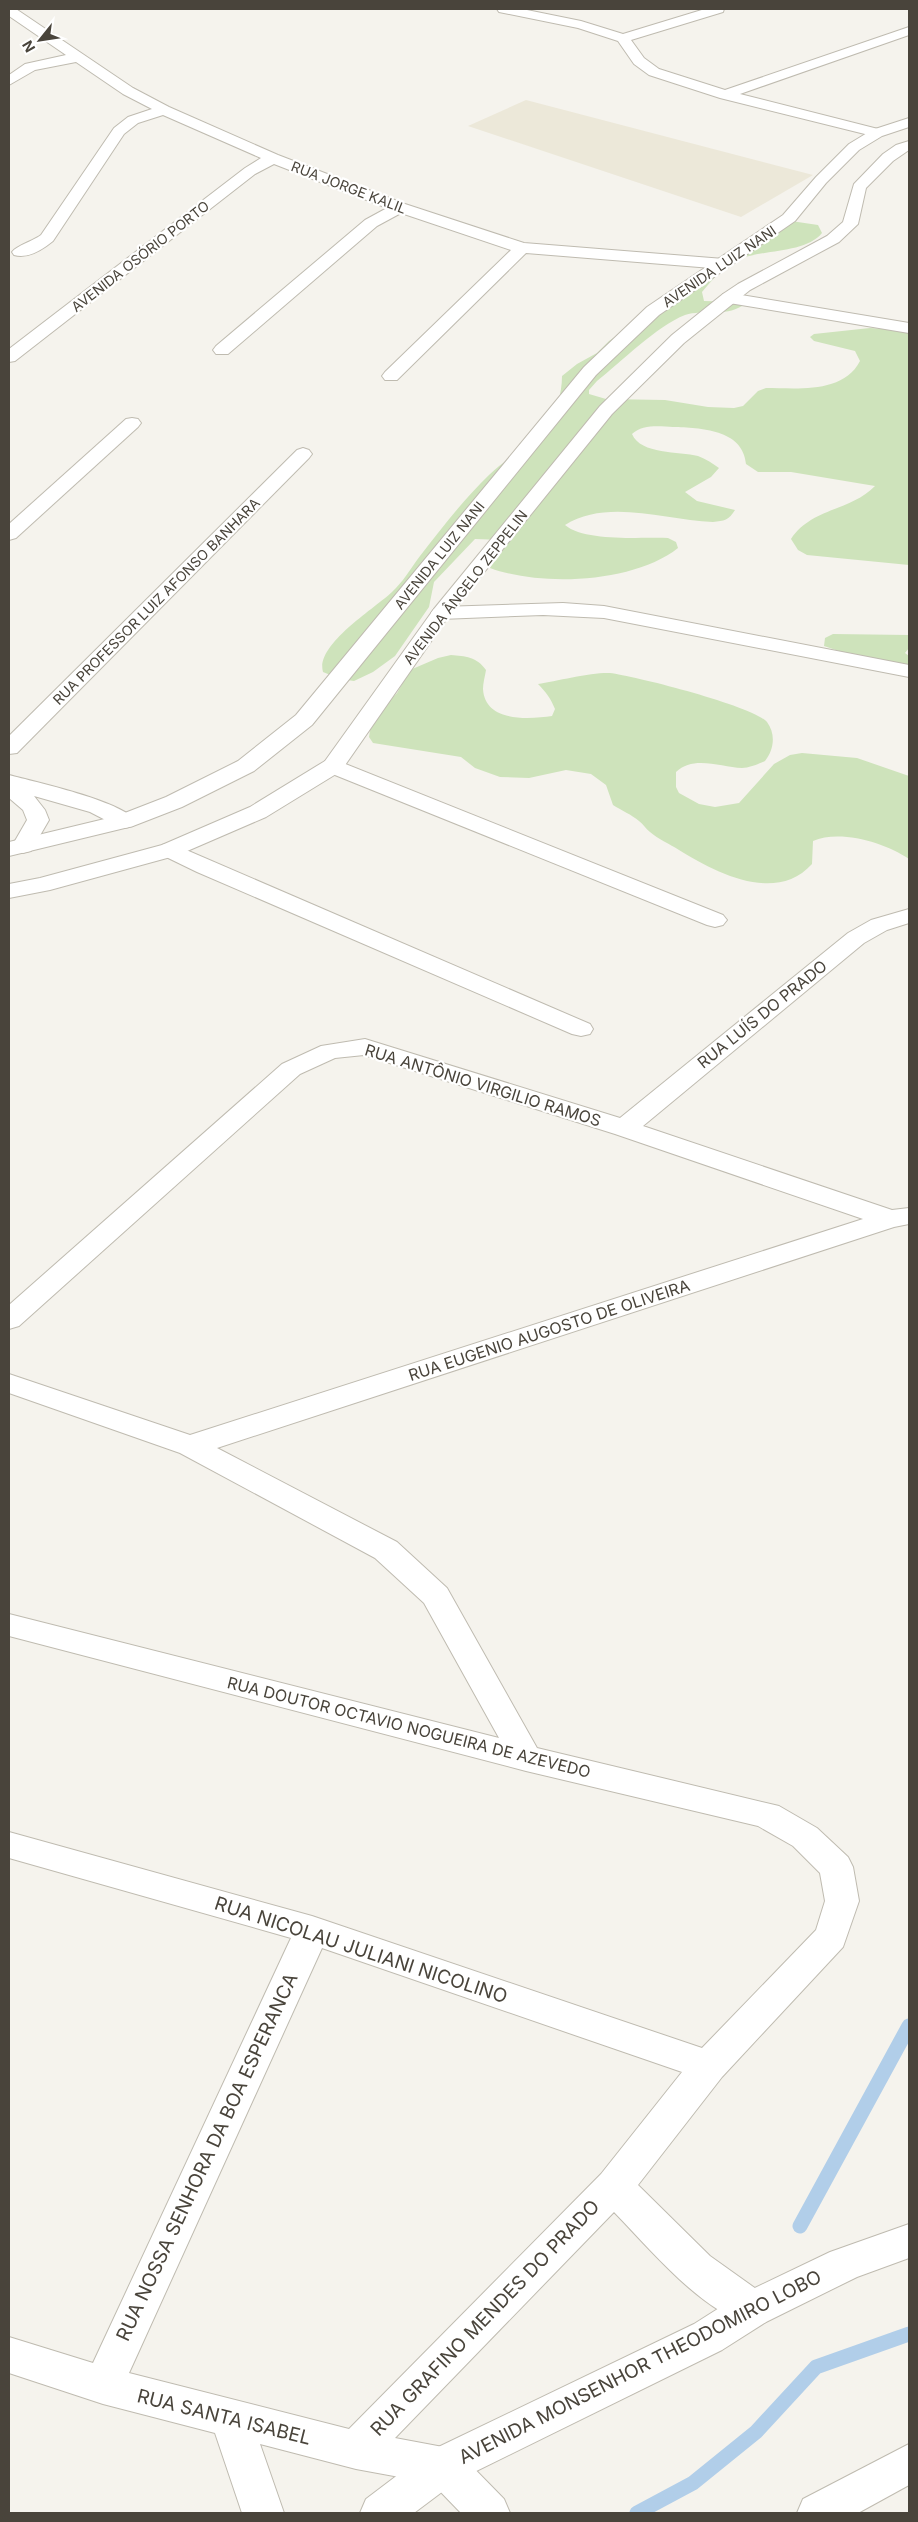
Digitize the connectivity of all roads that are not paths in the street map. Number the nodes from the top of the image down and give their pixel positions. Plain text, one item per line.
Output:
1 (504, 9) edge
2 (718, 9) edge
3 (9, 10) edge
4 (909, 31) edge
5 (623, 38) junction
6 (78, 56) junction
7 (9, 81) edge
8 (725, 95) junction
9 (164, 110) junction
10 (909, 122) edge
11 (877, 133) junction
12 (909, 146) edge
13 (273, 158) junction
14 (821, 180) junction
15 (859, 187) junction
16 (400, 207) junction
17 (522, 248) junction
18 (20, 252) dead end
19 (724, 264) junction
20 (729, 298) junction
21 (909, 328) edge
22 (222, 350) dead end
23 (9, 357) edge
24 (391, 376) dead end
25 (132, 423) dead end
26 (303, 454) dead end
27 (9, 534) edge
28 (441, 614) junction
29 (909, 671) edge
30 (9, 748) edge
31 (333, 766) junction
32 (9, 782) edge
33 (9, 787) edge
34 (124, 821) junction
35 (16, 847) edge
36 (170, 850) junction
37 (9, 892) edge
38 (909, 916) edge
39 (715, 920) dead end
40 (581, 1029) dead end
41 (624, 1128) junction
42 (900, 1218) edge
43 (9, 1320) edge
44 (9, 1383) edge
45 (190, 1446) junction
46 (9, 1625) edge
47 (526, 1758) junction
48 (805, 1837) joint
49 (9, 1845) edge
50 (312, 1930) junction
51 (710, 2066) junction
52 (614, 2186) junction
53 (909, 2240) edge
54 (752, 2309) junction
55 (9, 2355) edge
56 (103, 2385) junction
57 (230, 2418) junction
58 (356, 2450) junction
59 (909, 2462) edge
60 (443, 2466) junction
61 (263, 2513) edge
62 (381, 2513) edge
63 (489, 2513) edge
64 (818, 2513) edge

1 - 5 street
2 - 5 street
3 - 6 street, RUA JORGE KALIL
4 - 8 street
5 - 8 street
6 - 7 street
6 - 9 street, RUA JORGE KALIL
8 - 11 street
9 - 13 street, RUA JORGE KALIL
9 - 18 street
10 - 11 street
11 - 14 street
12 - 15 street
13 - 16 street, RUA JORGE KALIL
13 - 23 street, AVENIDA OSÓRIO PORTO
14 - 15 street
14 - 19 street, AVENIDA LUIZ NANI
15 - 20 street, AVENIDA ÂNGELO ZEPPELIN
16 - 17 street, RUA JORGE KALIL
16 - 22 street
17 - 19 street, RUA JORGE KALIL
17 - 24 street
19 - 34 street, AVENIDA LUIZ NANI
20 - 21 street
20 - 28 street, AVENIDA ÂNGELO ZEPPELIN
25 - 27 street
26 - 30 street, RUA PROFESSOR LUIZ AFONSO BANHARA
28 - 29 street
28 - 31 street, AVENIDA ÂNGELO ZEPPELIN
31 - 36 street, AVENIDA ÂNGELO ZEPPELIN
31 - 39 street
32 - 34 street
33 - 35 street
34 - 35 street, AVENIDA LUIZ NANI
36 - 37 street, AVENIDA ÂNGELO ZEPPELIN
36 - 40 street
38 - 41 street, RUA LUÍS DO PRADO
41 - 42 street, RUA ANTÔNIO VIRGILIO RAMOS
41 - 43 street, RUA ANTÔNIO VIRGILIO RAMOS
42 - 45 street, RUA EUGENIO AUGOSTO DE OLIVEIRA
44 - 45 street
45 - 47 street
46 - 47 street, RUA DOUTOR OCTAVIO NOGUEIRA DE AZEVEDO
47 - 48 street, RUA DOUTOR OCTAVIO NOGUEIRA DE AZEVEDO
48 - 51 street, RUA GRAFINO MENDES DO PRADO
49 - 50 street, RUA NICOLAU JULIANI NICOLINO
50 - 51 street, RUA NICOLAU JULIANI NICOLINO
50 - 56 street, RUA NOSSA SENHORA DA BOA ESPERANCA
51 - 52 street, RUA GRAFINO MENDES DO PRADO
52 - 54 street, RUA GRAFINO MENDES DO PRADO
52 - 58 street, RUA GRAFINO MENDES DO PRADO
53 - 54 street, AVENIDA MONSENHOR THEODOMIRO LOBO
54 - 60 street, AVENIDA MONSENHOR THEODOMIRO LOBO
55 - 56 street, RUA SANTA ISABEL
56 - 57 street, RUA SANTA ISABEL
57 - 58 street, RUA SANTA ISABEL
57 - 61 street
58 - 60 street, RUA SANTA ISABEL
59 - 64 street
60 - 62 street, AVENIDA MONSENHOR THEODOMIRO LOBO
60 - 63 street

